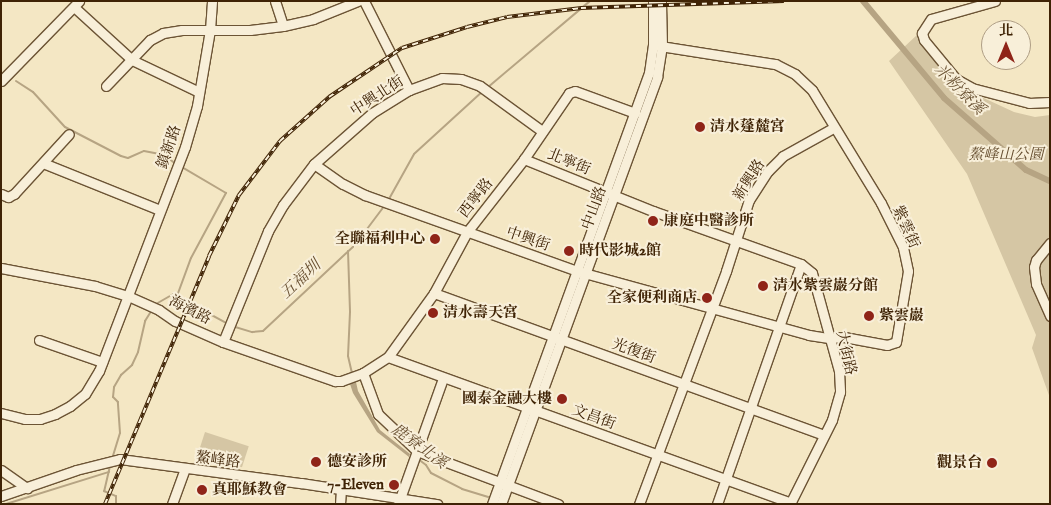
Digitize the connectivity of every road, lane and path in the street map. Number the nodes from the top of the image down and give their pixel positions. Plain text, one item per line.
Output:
1 (212, 1) edge
2 (276, 1) edge
3 (364, 1) edge
4 (653, 1) edge
5 (661, 1) edge
6 (995, 1) edge
7 (352, 2) edge
8 (77, 4) edge
9 (283, 26) junction
10 (210, 30) junction
11 (657, 45) junction
12 (132, 60) junction
13 (1, 81) edge
14 (106, 86) dead end
15 (409, 90) junction
16 (199, 92) junction
17 (1050, 102) edge
18 (635, 114) junction
19 (833, 128) junction
20 (542, 131) junction
21 (69, 134) dead end
22 (524, 159) junction
23 (43, 163) junction
24 (314, 164) junction
25 (1, 194) edge
26 (609, 194) junction
27 (160, 210) junction
28 (467, 232) junction
29 (734, 240) junction
30 (1050, 243) edge
31 (801, 264) junction
32 (1, 268) edge
33 (581, 272) junction
34 (434, 292) junction
35 (128, 296) junction
36 (712, 308) junction
37 (1050, 316) edge
38 (780, 326) junction
39 (556, 338) junction
40 (829, 338) junction
41 (39, 340) dead end
42 (224, 342) junction
43 (388, 357) junction
44 (102, 362) junction
45 (362, 373) junction
46 (444, 378) junction
47 (684, 384) junction
48 (531, 409) junction
49 (750, 409) junction
50 (1, 413) edge
51 (824, 435) junction
52 (417, 451) junction
53 (659, 456) junction
54 (185, 469) junction
55 (1, 470) edge
56 (725, 481) junction
57 (504, 483) junction
58 (27, 488) junction
59 (341, 490) junction
60 (1, 496) edge
61 (399, 501) edge
62 (790, 503) edge
63 (172, 504) edge
64 (340, 504) edge
65 (437, 504) edge
66 (492, 504) edge
67 (501, 504) edge
68 (558, 504) edge
69 (639, 504) edge
70 (717, 504) edge

1 - 10 street, 鎮新路
2 - 9 street
3 - 15 street
4 - 11 street, 中山路
5 - 11 street, 中山路
6 - 17 street
7 - 9 street
8 - 12 street
8 - 13 street
9 - 10 street
10 - 12 street
10 - 16 street, 鎮新路
11 - 18 street, 中山路
11 - 19 street
11 - 26 street, 中山路
12 - 14 street
12 - 16 street
15 - 20 street, 中興北街
15 - 24 street, 中興北街
16 - 27 street, 鎮新路
18 - 20 street, 西寧路
18 - 26 street, 中山路
19 - 29 street, 新興路
19 - 40 street, 紫雲街
20 - 22 street, 西寧路
21 - 23 street
22 - 26 street, 北寧街
22 - 28 street, 西寧路
23 - 25 street
23 - 27 street
24 - 28 street, 中興街
24 - 42 street, 中興北街
26 - 29 street, 北寧街
26 - 33 street, 中山路
27 - 35 street, 鎮新路
28 - 33 street, 中興街
28 - 34 street, 西寧路
29 - 31 street, 北寧街
29 - 36 street, 新興路
30 - 37 street
31 - 38 street
31 - 40 street, 大街路
32 - 35 street, 海濱路
33 - 36 street, 中興街
33 - 39 street, 中山路
34 - 39 street, 光復街
34 - 43 street, 西寧路
35 - 42 street, 海濱路
35 - 44 street, 鎮新路
36 - 38 street, 中興街
36 - 47 street, 新興路
38 - 40 street, 中興街
38 - 49 street
39 - 47 street, 光復街
39 - 48 street, 中山路
40 - 51 street, 大街路
41 - 44 street
42 - 45 street, 海濱路
43 - 45 street, 西寧路
43 - 46 street, 文昌街
44 - 50 street, 鎮新路
45 - 52 street
46 - 48 street, 文昌街
46 - 52 street
47 - 49 street, 光復街
47 - 53 street, 新興路
48 - 53 street, 文昌街
48 - 57 street, 中山路
49 - 51 street, 光復街
49 - 56 street
51 - 62 street, 大街路
52 - 57 street
52 - 61 street
53 - 56 street, 文昌街
53 - 69 street, 新興路
54 - 58 street, 鰲峰路
54 - 59 street, 鰲峰路
54 - 63 street
55 - 58 street
56 - 62 street, 文昌街
56 - 70 street
57 - 66 street, 中山路
57 - 67 street, 中山路
57 - 68 street
58 - 60 street, 鰲峰路
59 - 61 street, 鰲峰路
59 - 64 street
61 - 65 street, 鰲峰路

